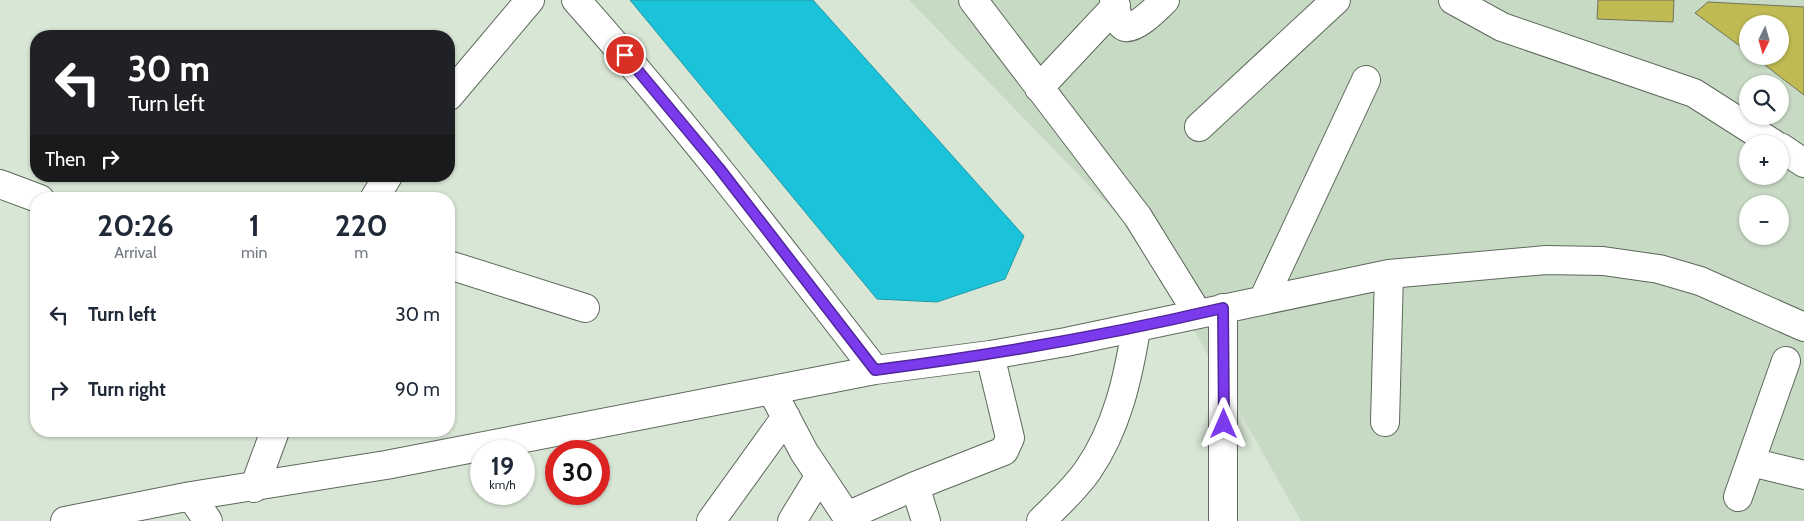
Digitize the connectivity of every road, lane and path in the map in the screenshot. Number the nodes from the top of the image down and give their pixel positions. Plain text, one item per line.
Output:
1 (530, 0) edge
2 (576, 0) edge
3 (1165, 0) edge
4 (1336, 0) edge
5 (1453, 0) edge
6 (980, 3) edge
7 (1115, 3) edge
8 (1366, 80) dead end
9 (1039, 88) junction
10 (455, 89) edge
11 (1199, 128) dead end
12 (1760, 135) edge
13 (1789, 154) edge
14 (1804, 163) edge
15 (0, 184) edge
16 (30, 195) edge
17 (455, 267) edge
18 (1389, 274) junction
19 (1263, 300) junction
20 (585, 308) dead end
21 (1211, 311) junction
22 (1804, 327) edge
23 (1136, 328) junction
24 (990, 355) junction
25 (1786, 362) dead end
26 (875, 370) junction
27 (772, 391) junction
28 (786, 417) junction
29 (1385, 422) dead end
30 (273, 437) edge
31 (1751, 462) junction
32 (1804, 475) edge
33 (818, 477) junction
34 (915, 486) junction
35 (254, 488) junction
36 (191, 496) junction
37 (1738, 497) dead end
38 (848, 519) edge
39 (65, 521) edge
40 (208, 521) edge
41 (711, 521) edge
42 (792, 521) edge
43 (926, 521) edge
44 (1041, 521) edge
45 (1224, 521) edge

1 - 10 street
2 - 26 street
3 - 7 street
4 - 11 street
5 - 12 street
6 - 9 street
7 - 9 street
8 - 19 street
9 - 21 street
13 - 14 street
15 - 16 street
17 - 20 street
18 - 19 street
18 - 22 street
18 - 29 street
19 - 21 street
21 - 23 street
21 - 45 street
23 - 24 street
23 - 44 street
24 - 26 street
24 - 34 street
25 - 31 street
26 - 27 street
27 - 28 street
27 - 35 street
28 - 33 street
28 - 41 street
30 - 35 street
31 - 32 street
31 - 37 street
33 - 38 street
33 - 42 street
34 - 38 street
34 - 43 street
35 - 36 street
36 - 39 street
36 - 40 street

